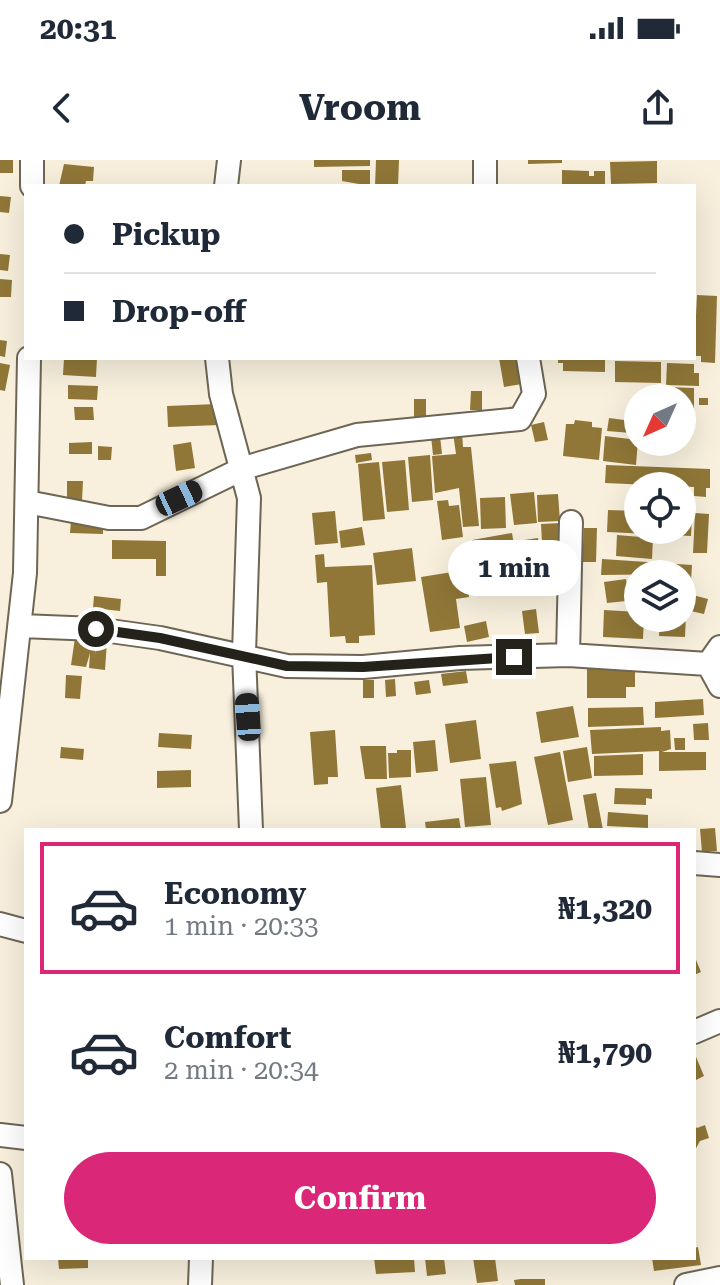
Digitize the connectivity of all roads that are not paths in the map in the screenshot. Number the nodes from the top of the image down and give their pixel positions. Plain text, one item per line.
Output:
1 (32, 160) edge
2 (229, 160) edge
3 (485, 160) edge
4 (32, 184) edge
5 (226, 184) edge
6 (485, 184) edge
7 (29, 360) edge
8 (217, 360) edge
9 (528, 360) edge
10 (244, 468) junction
11 (27, 502) junction
12 (571, 522) dead end
13 (21, 626) junction
14 (244, 654) junction
15 (568, 655) junction
16 (714, 656) edge
17 (720, 686) edge
18 (5, 726) edge
19 (0, 801) edge
20 (251, 828) edge
21 (696, 863) edge
22 (720, 865) edge
23 (0, 924) edge
24 (24, 930) edge
25 (720, 1021) edge
26 (696, 1031) edge
27 (0, 1135) edge
28 (24, 1138) edge
29 (0, 1174) edge
30 (201, 1260) edge
31 (720, 1278) edge
32 (12, 1285) edge
33 (200, 1285) edge
34 (686, 1285) edge

1 - 4 street
2 - 5 street
3 - 6 street
7 - 11 street
8 - 10 street
9 - 10 street
10 - 11 street
10 - 14 street
11 - 13 street
12 - 15 street
13 - 14 street
13 - 18 street
14 - 15 street
14 - 20 street
15 - 16 street
16 - 17 street
18 - 19 street
21 - 22 street
23 - 24 street
25 - 26 street
27 - 28 street
29 - 32 street
30 - 33 street
31 - 34 street

